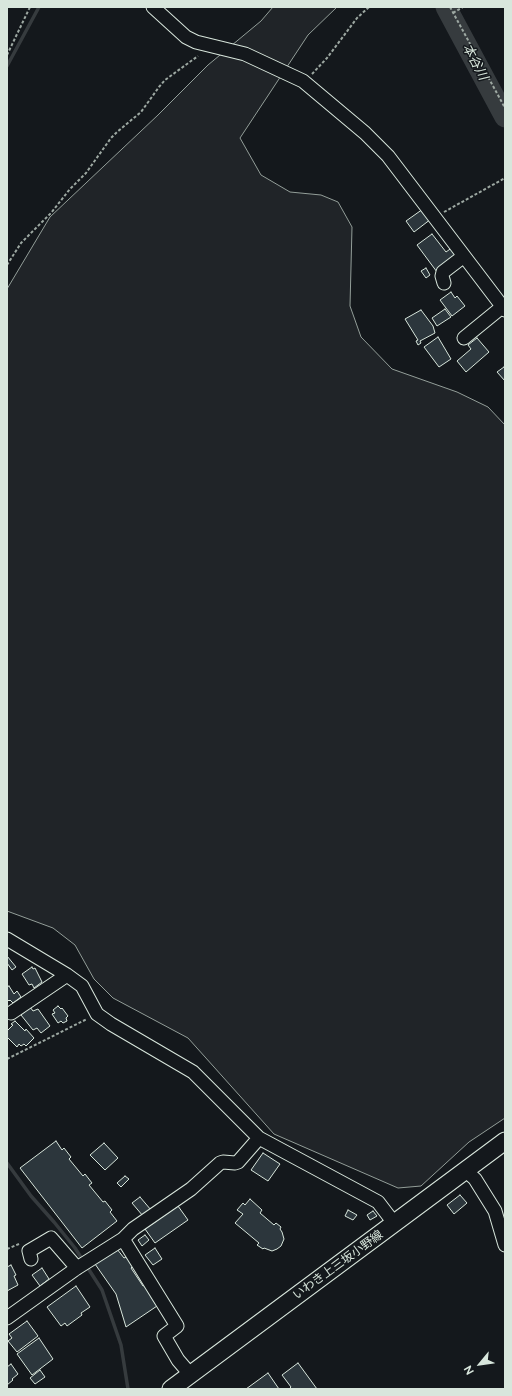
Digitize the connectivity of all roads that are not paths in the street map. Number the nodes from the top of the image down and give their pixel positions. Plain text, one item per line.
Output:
1 (153, 7) edge
2 (464, 256) junction
3 (444, 283) dead end
4 (504, 308) edge
5 (464, 338) dead end
6 (9, 943) edge
7 (67, 975) junction
8 (11, 1014) dead end
9 (259, 1138) junction
10 (505, 1141) edge
11 (466, 1170) junction
12 (394, 1224) junction
13 (123, 1239) junction
14 (504, 1240) edge
15 (31, 1259) dead end
16 (77, 1268) junction
17 (7, 1318) edge
18 (190, 1374) junction
19 (170, 1389) edge

1 - 2 street
2 - 3 street
2 - 4 street
4 - 5 street
6 - 7 street
7 - 8 street
7 - 9 street
9 - 12 street
9 - 13 street
10 - 11 main road, いわき上三坂小野線
11 - 12 main road, いわき上三坂小野線
11 - 14 street
12 - 18 main road, いわき上三坂小野線
13 - 16 street
13 - 18 street
15 - 16 street
16 - 17 street
18 - 19 main road, いわき上三坂小野線

